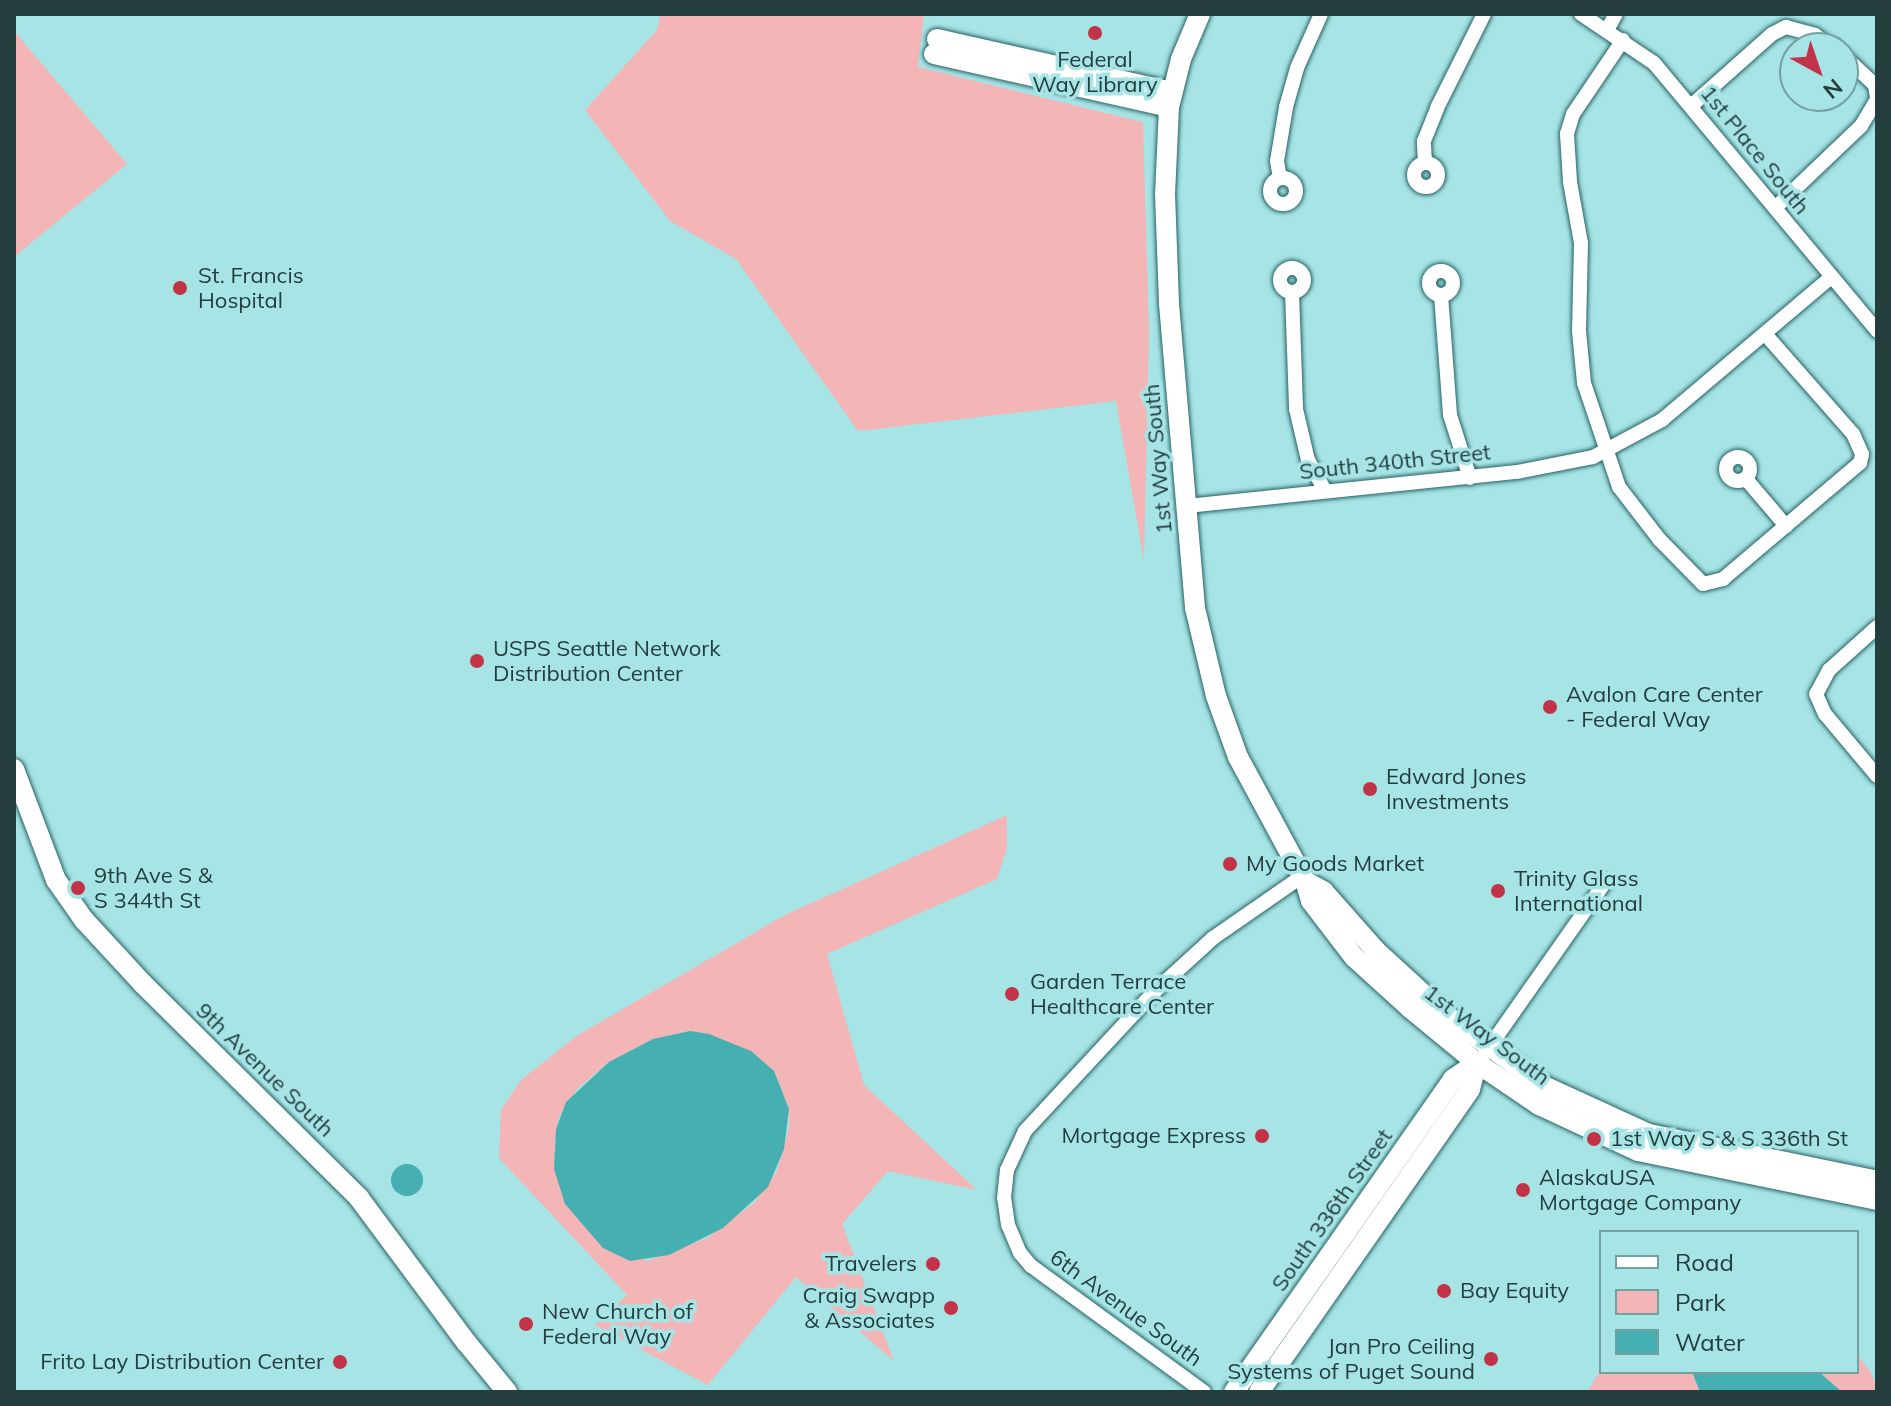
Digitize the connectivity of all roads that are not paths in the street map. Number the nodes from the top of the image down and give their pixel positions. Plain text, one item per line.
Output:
1 (1200, 14) edge
2 (1321, 14) edge
3 (1484, 14) edge
4 (1581, 14) edge
5 (1616, 14) edge
6 (1607, 30) junction
7 (1804, 32) edge
8 (1623, 40) junction
9 (936, 47) dead end
10 (1859, 70) edge
11 (1877, 98) edge
12 (1170, 99) junction
13 (1691, 106) junction
14 (1425, 163) dead end
15 (1280, 178) dead end
16 (1775, 208) junction
17 (1830, 278) junction
18 (1292, 292) dead end
19 (1441, 295) dead end
20 (1877, 331) edge
21 (1765, 334) junction
22 (1606, 451) junction
23 (1470, 478) junction
24 (1746, 479) dead end
25 (1325, 491) junction
26 (1187, 506) junction
27 (1786, 526) junction
28 (1877, 627) edge
29 (14, 769) edge
30 (1877, 776) edge
31 (1303, 879) junction
32 (1605, 882) dead end
33 (1483, 1056) junction
34 (1877, 1181) edge
35 (1877, 1200) edge
36 (507, 1392) edge
37 (1204, 1392) edge
38 (1234, 1392) edge
39 (1259, 1392) edge

1 - 12 main road, 1st Way South
2 - 15 street
3 - 14 street
4 - 6 street, 1st Place South
5 - 6 street
6 - 8 street, 1st Place South
7 - 13 street
8 - 13 street, 1st Place South
8 - 22 street
9 - 12 main road
10 - 11 street
11 - 16 street
12 - 26 main road, 1st Way South
13 - 16 street, 1st Place South
16 - 17 street, 1st Place South
17 - 20 street, 1st Place South
17 - 21 street, South 340th Street
18 - 25 street
19 - 23 street
21 - 22 street, South 340th Street
21 - 27 street
22 - 23 street, South 340th Street
22 - 27 street
23 - 25 street, South 340th Street
24 - 27 street
25 - 26 street, South 340th Street
26 - 31 main road, 1st Way South
28 - 30 street
29 - 36 main road, 9th Avenue South
31 - 33 main road, 1st Way South
31 - 37 street, 6th Avenue South
32 - 33 street, South 336th Street
33 - 34 main road, 1st Way South
33 - 35 main road, 1st Way South
33 - 38 main road, South 336th Street
33 - 39 main road, South 336th Street

